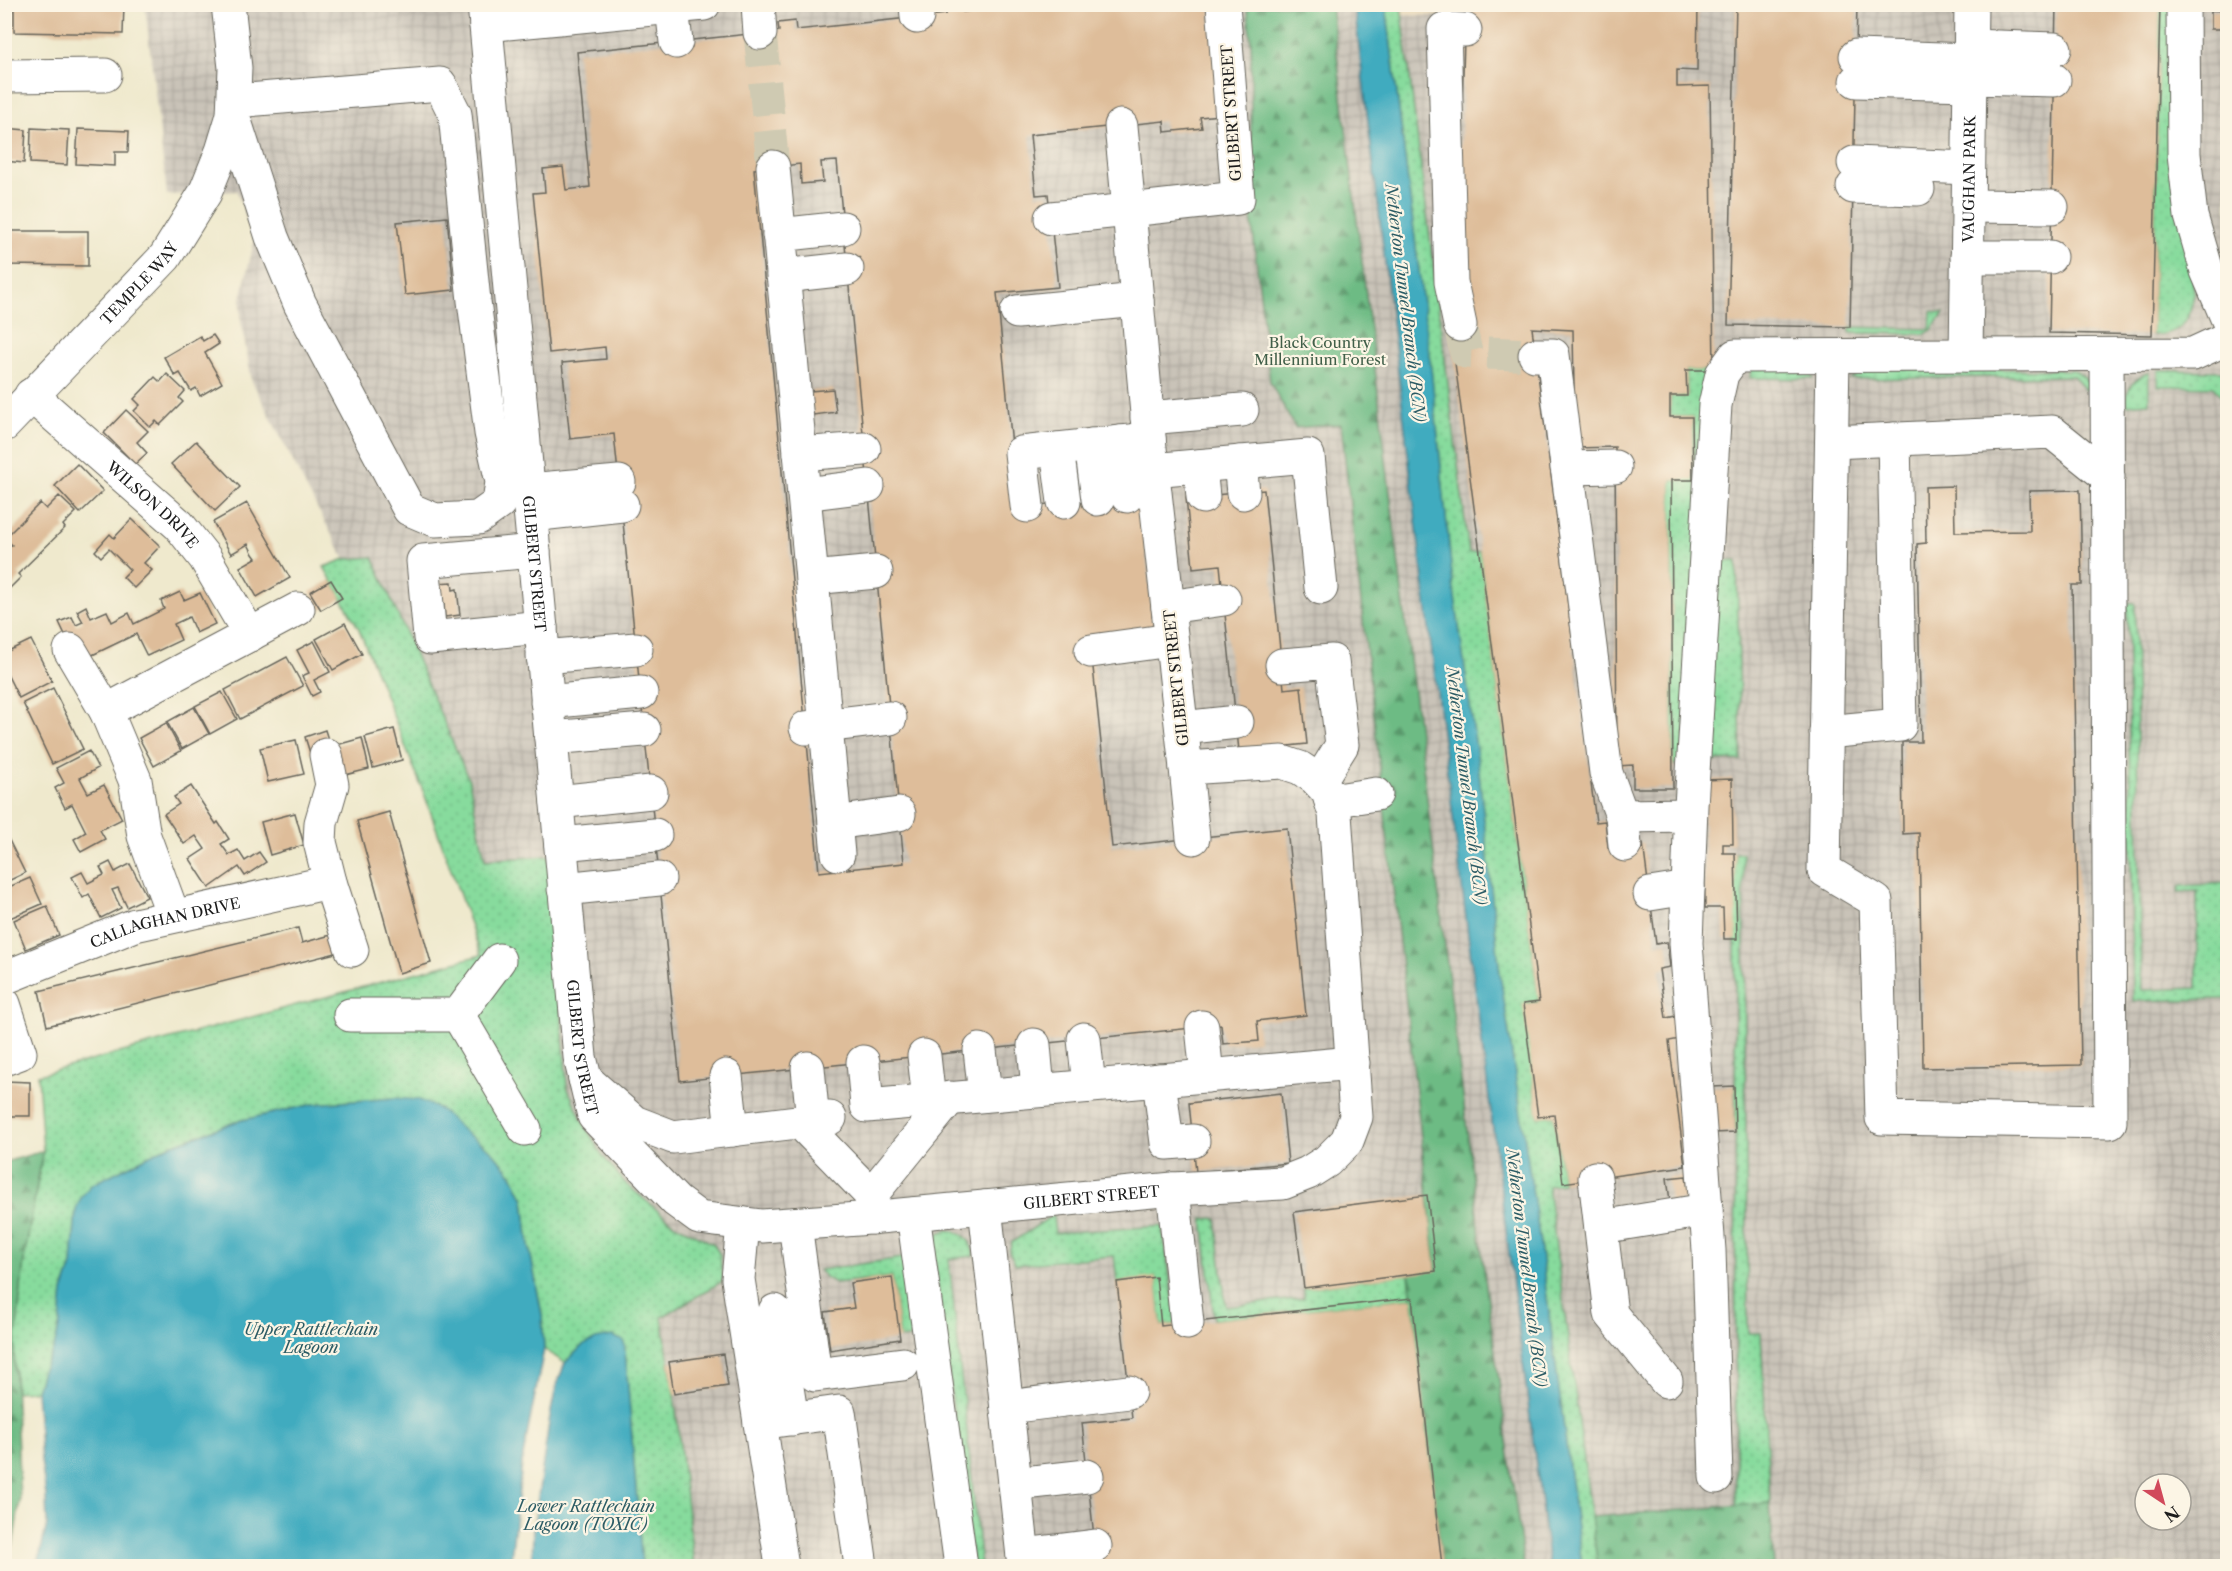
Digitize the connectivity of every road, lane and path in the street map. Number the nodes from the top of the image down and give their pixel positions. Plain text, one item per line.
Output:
1 (228, 4) edge
2 (1223, 4) edge
3 (1971, 4) edge
4 (2183, 4) edge
5 (688, 6) edge
6 (485, 15) edge
7 (1465, 30) dead end
8 (676, 42) dead end
9 (2055, 65) dead end
10 (1970, 67) junction
11 (1856, 69) dead end
12 (105, 75) dead end
13 (4, 76) edge
14 (234, 108) junction
15 (1121, 126) dead end
16 (773, 167) tunnel mouth
17 (1854, 175) dead end
18 (1129, 210) junction
19 (1968, 211) junction
20 (1051, 218) dead end
21 (843, 228) dead end
22 (773, 234) junction
23 (847, 269) dead end
24 (783, 276) junction
25 (1137, 300) junction
26 (1017, 312) dead end
27 (2228, 320) edge
28 (1460, 325) tunnel mouth
29 (2228, 338) edge
30 (1554, 355) dead end
31 (1966, 355) junction
32 (2107, 355) junction
33 (1833, 357) junction
34 (31, 395) junction
35 (1242, 410) dead end
36 (4, 425) edge
37 (1894, 439) junction
38 (1832, 442) junction
39 (1132, 443) junction
40 (864, 449) dead end
41 (1057, 449) junction
42 (1615, 467) dead end
43 (1567, 468) junction
44 (2108, 477) junction
45 (797, 479) junction
46 (868, 486) dead end
47 (620, 494) dead end
48 (1112, 497) dead end
49 (529, 502) junction
50 (1064, 502) dead end
51 (1027, 507) dead end
52 (534, 551) junction
53 (876, 572) dead end
54 (812, 578) junction
55 (1321, 588) dead end
56 (1224, 599) dead end
57 (1168, 607) junction
58 (298, 609) dead end
59 (250, 635) junction
60 (1172, 640) junction
61 (542, 642) junction
62 (636, 649) dead end
63 (70, 650) dead end
64 (1091, 651) dead end
65 (1282, 665) dead end
66 (641, 693) dead end
67 (548, 702) junction
68 (106, 711) junction
69 (890, 718) dead end
70 (1237, 722) dead end
71 (816, 727) junction
72 (1182, 728) junction
73 (644, 730) dead end
74 (1826, 732) junction
75 (551, 738) junction
76 (326, 755) dead end
77 (1186, 768) junction
78 (1325, 791) junction
79 (651, 792) dead end
80 (1376, 794) dead end
81 (557, 802) junction
82 (899, 814) dead end
83 (1690, 815) junction
84 (655, 835) dead end
85 (1193, 838) dead end
86 (561, 844) junction
87 (659, 879) dead end
88 (330, 882) junction
89 (1688, 888) junction
90 (564, 889) junction
91 (1650, 894) dead end
92 (173, 915) junction
93 (352, 950) dead end
94 (499, 960) dead end
95 (4, 978) edge
96 (4, 1004) edge
97 (350, 1015) dead end
98 (458, 1015) junction
99 (1202, 1027) dead end
100 (1084, 1039) dead end
101 (1034, 1045) dead end
102 (980, 1050) dead end
103 (924, 1056) dead end
104 (4, 1059) edge
105 (863, 1062) dead end
106 (1353, 1063) junction
107 (808, 1068) dead end
108 (726, 1076) dead end
109 (1207, 1076) junction
110 (585, 1078) junction
111 (1160, 1080) junction
112 (1089, 1086) junction
113 (1038, 1090) junction
114 (985, 1095) junction
115 (939, 1099) junction
116 (814, 1120) junction
117 (525, 1129) dead end
118 (732, 1130) junction
119 (1193, 1141) dead end
120 (1595, 1178) dead end
121 (1184, 1189) junction
122 (872, 1206) junction
123 (985, 1207) junction
124 (1706, 1210) junction
125 (913, 1214) junction
126 (743, 1224) junction
127 (795, 1224) junction
128 (1601, 1227) junction
129 (775, 1311) dead end
130 (1197, 1322) dead end
131 (890, 1357) dead end
132 (1666, 1381) dead end
133 (1129, 1392) dead end
134 (1007, 1407) junction
135 (792, 1419) junction
136 (760, 1423) junction
137 (1088, 1476) dead end
138 (1716, 1477) dead end
139 (1016, 1484) junction
140 (1095, 1546) dead end
141 (1024, 1561) edge
142 (782, 1566) edge
143 (861, 1566) edge
144 (961, 1566) edge

1 - 14 street
2 - 18 street, GILBERT STREET
3 - 10 street, VAUGHAN PARK
4 - 27 street
5 - 6 street, GILBERT STREET
5 - 8 street
6 - 49 street, GILBERT STREET
7 - 28 street
9 - 10 street
10 - 11 street
10 - 19 street, VAUGHAN PARK
12 - 13 street
14 - 14 street
14 - 34 street, TEMPLE WAY
15 - 18 street
16 - 22 street
17 - 19 street
18 - 20 street
18 - 25 street, GILBERT STREET
19 - 19 street
19 - 31 street, VAUGHAN PARK
21 - 22 street
22 - 24 street
23 - 24 street
24 - 45 street
25 - 26 street
25 - 39 street, GILBERT STREET
29 - 32 street
30 - 43 street
31 - 32 street
31 - 33 street
32 - 44 street
33 - 38 street
33 - 83 street
34 - 36 street, TEMPLE WAY
34 - 59 street, WILSON DRIVE
35 - 39 street
37 - 38 street
37 - 44 street
37 - 74 street
38 - 74 street
39 - 41 street
39 - 48 street
39 - 55 street
39 - 57 street, GILBERT STREET
40 - 45 street
41 - 50 street
41 - 51 street
42 - 43 street
43 - 83 street
44 - 74 street
45 - 46 street
45 - 54 street
47 - 49 street
49 - 52 street, GILBERT STREET
52 - 61 street, GILBERT STREET
52 - 61 street
53 - 54 street
54 - 71 street
56 - 57 street
57 - 60 street, GILBERT STREET
58 - 59 street
59 - 68 street
60 - 64 street
60 - 72 street, GILBERT STREET
61 - 62 street
61 - 67 street, GILBERT STREET
63 - 68 street
65 - 78 street
66 - 67 street
67 - 75 street, GILBERT STREET
68 - 92 street
69 - 71 street
70 - 72 street
71 - 82 street
72 - 77 street, GILBERT STREET
73 - 75 street
75 - 81 street, GILBERT STREET
76 - 88 street
77 - 78 street, GILBERT STREET
77 - 85 street
78 - 80 street
78 - 106 street, GILBERT STREET
79 - 81 street
81 - 86 street, GILBERT STREET
83 - 89 street
84 - 86 street
86 - 90 street, GILBERT STREET
87 - 90 street
88 - 92 street, CALLAGHAN DRIVE
88 - 93 street
89 - 91 street
89 - 124 street
90 - 110 street, GILBERT STREET
92 - 95 street, CALLAGHAN DRIVE
94 - 98 street
96 - 104 street
97 - 98 street
98 - 117 street
99 - 109 street
100 - 112 street
101 - 113 street
102 - 114 street
103 - 115 street
105 - 115 street
106 - 109 street
106 - 121 street, GILBERT STREET
107 - 116 street
108 - 118 street
109 - 111 street
110 - 118 street
110 - 126 street, GILBERT STREET
111 - 112 street
111 - 119 street
112 - 113 street
113 - 114 street
114 - 115 street
115 - 122 street
116 - 118 street
116 - 122 street
120 - 128 street
121 - 123 street, GILBERT STREET
121 - 130 street
122 - 125 street, GILBERT STREET
122 - 127 street, GILBERT STREET
123 - 125 street, GILBERT STREET
123 - 134 street
124 - 128 street
124 - 138 street
125 - 144 street
126 - 127 street, GILBERT STREET
126 - 136 street
127 - 131 street
128 - 132 street
129 - 135 street
133 - 134 street
134 - 139 street
135 - 136 street
135 - 143 street
136 - 142 street
137 - 139 street
139 - 141 street
140 - 141 street

